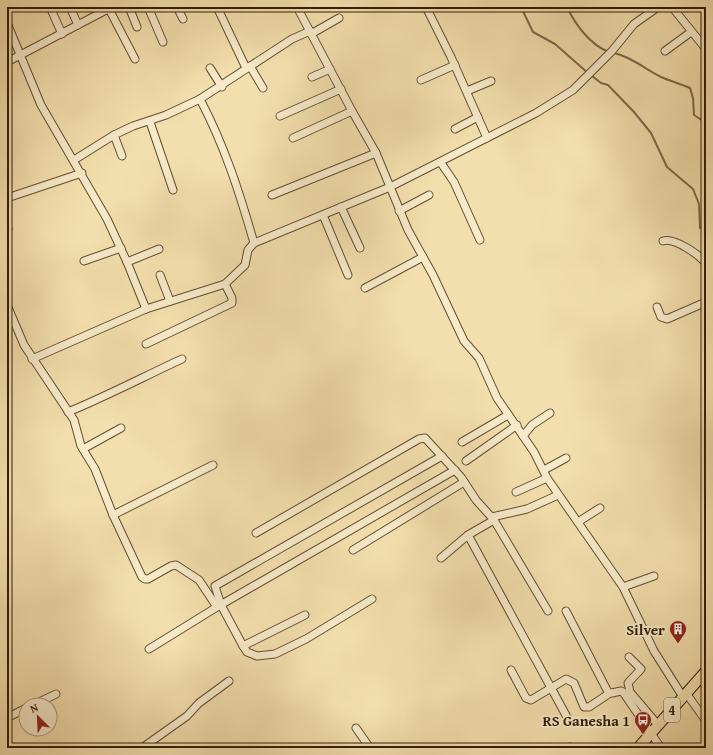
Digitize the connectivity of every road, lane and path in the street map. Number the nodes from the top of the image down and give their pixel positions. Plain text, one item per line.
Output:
1 (50, 7) edge
2 (70, 7) edge
3 (129, 7) edge
4 (148, 7) edge
5 (177, 7) edge
6 (217, 7) edge
7 (297, 7) edge
8 (426, 7) edge
9 (658, 7) edge
10 (672, 7) edge
11 (106, 9) edge
12 (339, 18) dead end
13 (183, 19) dead end
14 (7, 23) edge
15 (78, 25) junction
16 (137, 27) dead end
17 (310, 32) junction
18 (691, 32) junction
19 (62, 34) junction
20 (163, 42) dead end
21 (706, 49) edge
22 (665, 51) dead end
23 (21, 54) junction
24 (135, 59) dead end
25 (7, 62) edge
26 (455, 65) junction
27 (248, 67) junction
28 (210, 68) dead end
29 (330, 69) junction
30 (312, 77) dead end
31 (421, 80) dead end
32 (491, 81) dead end
33 (222, 86) junction
34 (263, 88) dead end
35 (341, 89) junction
36 (467, 91) junction
37 (200, 99) junction
38 (352, 111) junction
39 (280, 116) dead end
40 (478, 117) junction
41 (150, 122) junction
42 (455, 129) dead end
43 (114, 135) junction
44 (293, 138) dead end
45 (487, 138) junction
46 (376, 153) junction
47 (122, 156) dead end
48 (74, 160) junction
49 (441, 163) junction
50 (82, 173) junction
51 (390, 187) junction
52 (173, 190) dead end
53 (272, 195) dead end
54 (429, 195) dead end
55 (7, 198) edge
56 (341, 207) junction
57 (399, 211) junction
58 (322, 214) junction
59 (480, 240) dead end
60 (663, 241) dead end
61 (254, 243) junction
62 (121, 248) junction
63 (360, 248) dead end
64 (158, 249) dead end
65 (424, 257) junction
66 (84, 262) dead end
67 (127, 262) junction
68 (706, 264) edge
69 (160, 275) dead end
70 (348, 275) dead end
71 (225, 284) junction
72 (365, 288) dead end
73 (170, 301) junction
74 (706, 302) edge
75 (7, 305) edge
76 (656, 307) dead end
77 (146, 309) junction
78 (146, 344) dead end
79 (32, 359) junction
80 (182, 359) dead end
81 (68, 412) junction
82 (550, 413) dead end
83 (508, 415) junction
84 (517, 425) junction
85 (121, 428) dead end
86 (523, 436) junction
87 (462, 442) dead end
88 (83, 449) junction
89 (442, 456) junction
90 (566, 458) dead end
91 (466, 461) dead end
92 (213, 465) dead end
93 (455, 470) junction
94 (544, 470) junction
95 (546, 478) junction
96 (464, 482) junction
97 (516, 492) dead end
98 (558, 495) junction
99 (600, 508) dead end
100 (113, 515) junction
101 (493, 519) junction
102 (578, 522) junction
103 (256, 533) dead end
104 (468, 535) junction
105 (354, 550) dead end
106 (442, 558) dead end
107 (654, 576) dead end
108 (623, 587) junction
109 (372, 599) dead end
110 (219, 606) junction
111 (548, 611) dead end
112 (566, 611) dead end
113 (305, 615) dead end
114 (243, 646) junction
115 (149, 649) dead end
116 (629, 657) dead end
117 (511, 670) dead end
118 (706, 671) edge
119 (229, 681) dead end
120 (551, 687) junction
121 (610, 693) junction
122 (56, 694) dead end
123 (685, 695) junction
124 (50, 697) edge
125 (18, 712) edge
126 (7, 718) edge
127 (568, 718) dead end
128 (706, 721) edge
129 (655, 726) junction
130 (356, 728) dead end
131 (142, 748) edge
132 (370, 748) edge
133 (638, 748) edge
134 (661, 748) edge

1 - 19 street
2 - 15 street
3 - 16 street
4 - 20 street
5 - 13 street
6 - 27 street
7 - 17 street
8 - 26 street
9 - 45 street
10 - 18 street
11 - 15 street
11 - 24 street
12 - 17 street
14 - 23 street
15 - 19 street
17 - 27 street
17 - 29 street
18 - 21 street
18 - 22 street
19 - 23 street
23 - 25 street
23 - 48 street
26 - 31 street
26 - 36 street
27 - 33 street
27 - 34 street
28 - 33 street
29 - 30 street
29 - 35 street
32 - 36 street
33 - 37 street
35 - 38 street
35 - 39 street
36 - 40 street
37 - 41 street
37 - 61 street
38 - 44 street
38 - 46 street
40 - 42 street
40 - 45 street
41 - 43 street
41 - 52 street
43 - 47 street
43 - 48 street
45 - 49 street
46 - 51 street
46 - 53 street
48 - 50 street
49 - 51 street
49 - 59 street
50 - 55 street
50 - 62 street
51 - 56 street
51 - 57 street
54 - 57 street
56 - 58 street
56 - 63 street
57 - 65 street
58 - 61 street
58 - 70 street
60 - 68 street
61 - 71 street
62 - 66 street
62 - 67 street
64 - 67 street
65 - 72 street
65 - 83 street
67 - 77 street
69 - 73 street
71 - 73 street
71 - 78 street
73 - 77 street
74 - 76 street
75 - 79 street
77 - 79 street
79 - 81 street
80 - 81 street
81 - 88 street
82 - 86 street
83 - 84 street
83 - 87 street
84 - 86 street
84 - 91 street
85 - 88 street
86 - 94 street
88 - 100 street
89 - 93 street
89 - 103 street
89 - 110 street
90 - 94 street
92 - 100 street
93 - 96 street
93 - 110 street
94 - 95 street
95 - 97 street
95 - 98 street
96 - 101 street
96 - 105 street
98 - 101 street
98 - 102 street
99 - 102 street
100 - 110 street
101 - 104 street
101 - 111 street
102 - 108 street
104 - 106 street
104 - 120 street
107 - 108 street
108 - 123 street
109 - 114 street
110 - 114 street
110 - 115 street
112 - 121 street
113 - 114 street
116 - 129 street
117 - 120 street
118 - 123 highway, 4
119 - 131 street
120 - 121 street
120 - 127 street
121 - 129 street
122 - 124 street
123 - 128 street
123 - 129 highway, 4
125 - 126 street
129 - 133 highway, 4
129 - 134 street
130 - 132 street

